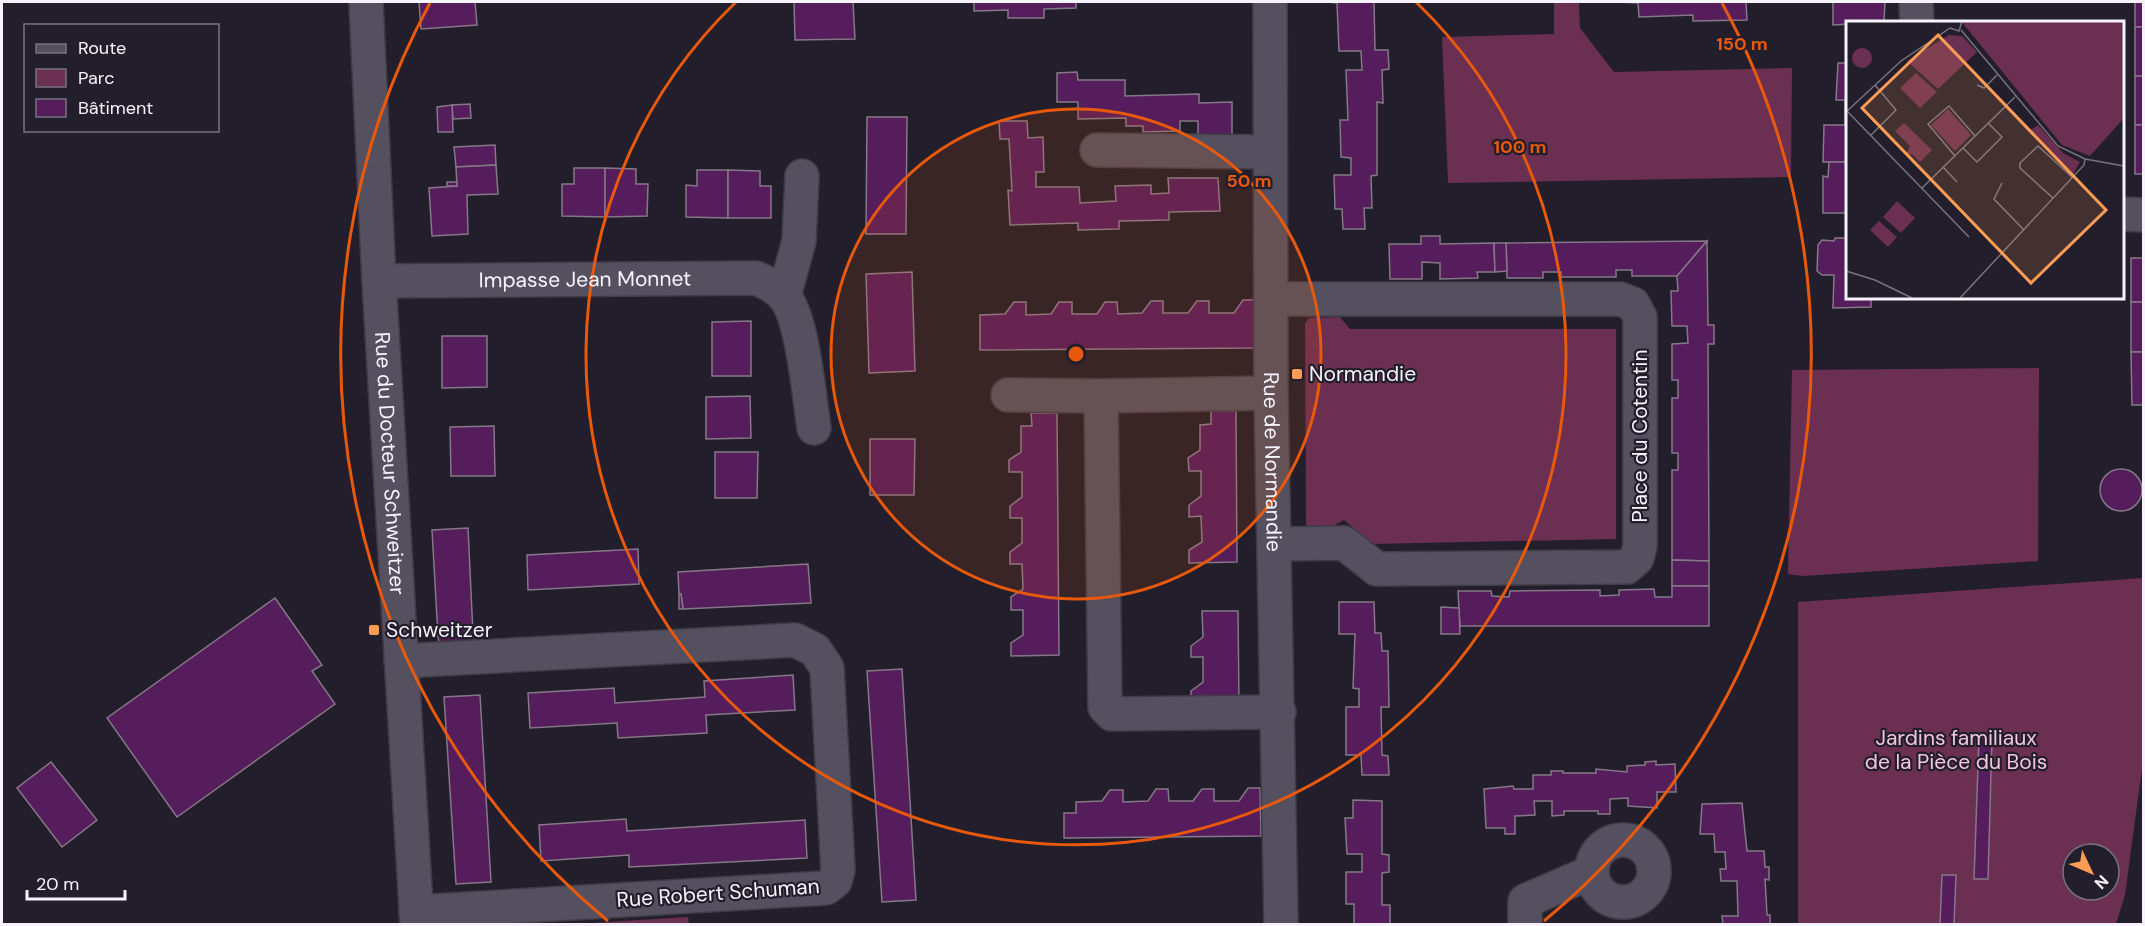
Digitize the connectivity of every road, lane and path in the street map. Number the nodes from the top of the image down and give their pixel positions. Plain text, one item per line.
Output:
1 (366, 2) edge
2 (1270, 2) edge
3 (1916, 2) edge
4 (1917, 21) edge
5 (1097, 150) dead end
6 (1270, 152) junction
7 (802, 176) dead end
8 (2124, 214) edge
9 (2144, 215) edge
10 (379, 281) junction
11 (784, 296) junction
12 (1271, 299) junction
13 (1271, 393) junction
14 (1008, 395) dead end
15 (1101, 396) junction
16 (814, 428) dead end
17 (1275, 544) junction
18 (401, 661) junction
19 (1279, 712) junction
20 (1592, 872) dead end
21 (416, 918) edge
22 (1281, 924) edge
23 (1525, 924) edge

1 - 10 street, Rue du Docteur Schweitzer
2 - 6 street, Rue de Normandie
3 - 4 street
5 - 6 street
6 - 12 street, Rue de Normandie
7 - 11 street
8 - 9 street
10 - 11 street, Impasse Jean Monnet
10 - 18 street, Rue du Docteur Schweitzer
11 - 16 street
12 - 13 street, Rue de Normandie
12 - 17 street, Place du Cotentin
13 - 15 street
13 - 17 street, Rue de Normandie
14 - 15 street
15 - 19 street
17 - 19 street, Rue de Normandie
18 - 21 street, Rue du Docteur Schweitzer
18 - 21 street, Rue Robert Schuman
19 - 22 street, Rue de Normandie
20 - 23 street

